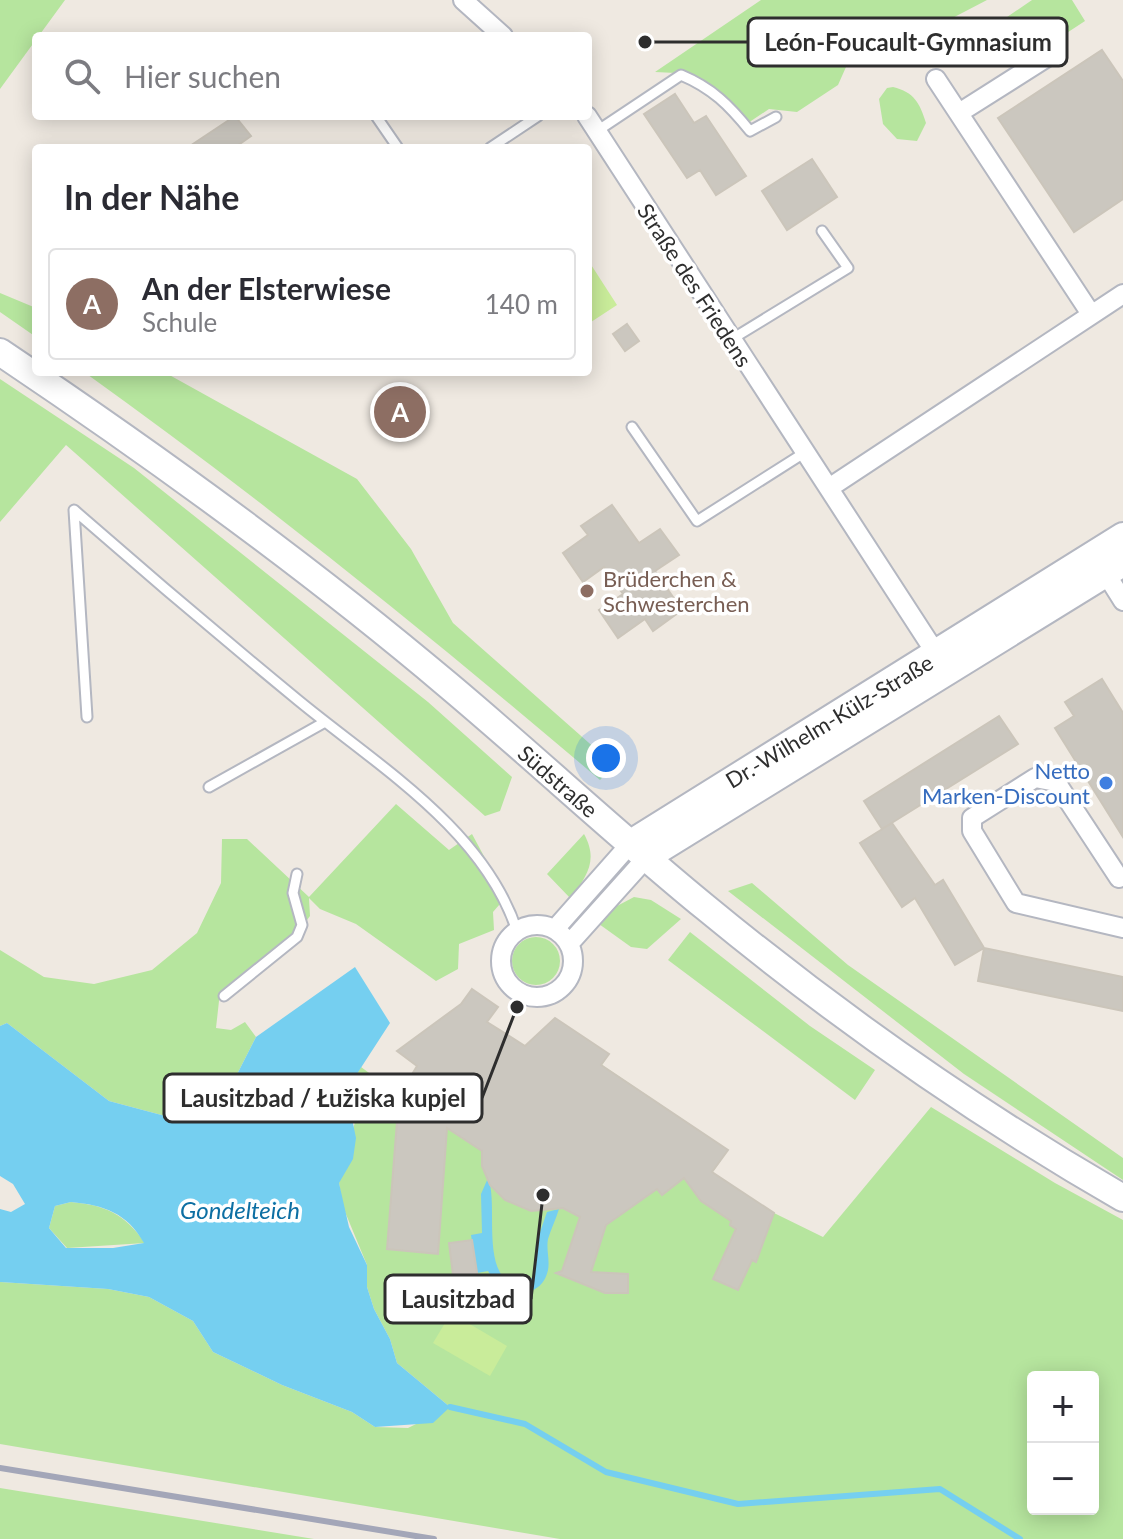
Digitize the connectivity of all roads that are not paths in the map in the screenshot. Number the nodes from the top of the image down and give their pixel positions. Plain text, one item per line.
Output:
1 (463, 0) edge
2 (499, 32) edge
3 (1049, 56) dead end
4 (936, 79) dead end
5 (959, 113) junction
6 (776, 117) dead end
7 (379, 120) edge
8 (532, 120) edge
9 (592, 124) edge
10 (395, 144) edge
11 (496, 144) edge
12 (822, 231) dead end
13 (1123, 294) edge
14 (1091, 314) junction
15 (731, 340) junction
16 (0, 352) edge
17 (32, 373) edge
18 (36, 376) edge
19 (632, 427) dead end
20 (804, 453) junction
21 (829, 488) junction
22 (1123, 536) edge
23 (1108, 564) edge
24 (1123, 601) edge
25 (937, 655) junction
26 (87, 717) dead end
27 (325, 722) junction
28 (209, 787) dead end
29 (639, 850) junction
30 (297, 874) dead end
31 (1122, 878) edge
32 (1123, 928) edge
33 (555, 929) junction
34 (517, 931) junction
35 (569, 944) junction
36 (224, 996) dead end
37 (1123, 1198) edge

1 - 2 street
3 - 5 street
4 - 5 street
5 - 14 street
6 - 9 lane
7 - 10 lane
8 - 11 lane
9 - 15 street, Straße des Friedens
12 - 15 lane
13 - 14 street
14 - 21 street
15 - 20 street, Straße des Friedens
16 - 17 main road, Südstraße
18 - 29 main road, Südstraße
19 - 20 lane
20 - 21 street, Straße des Friedens
21 - 25 street, Straße des Friedens
22 - 23 main road, Dr.-Wilhelm-Külz-Straße
23 - 24 street
23 - 25 main road, Dr.-Wilhelm-Külz-Straße
23 - 29 main road, Dr.-Wilhelm-Külz-Straße
25 - 29 main road, Dr.-Wilhelm-Külz-Straße
26 - 27 lane
27 - 28 lane
27 - 34 lane
29 - 33 street, Dr.-Wilhelm-Külz-Straße
29 - 35 street, Dr.-Wilhelm-Külz-Straße
29 - 37 main road, Südstraße
30 - 36 lane
31 - 32 street
33 - 34 street
33 - 35 street
34 - 35 street

